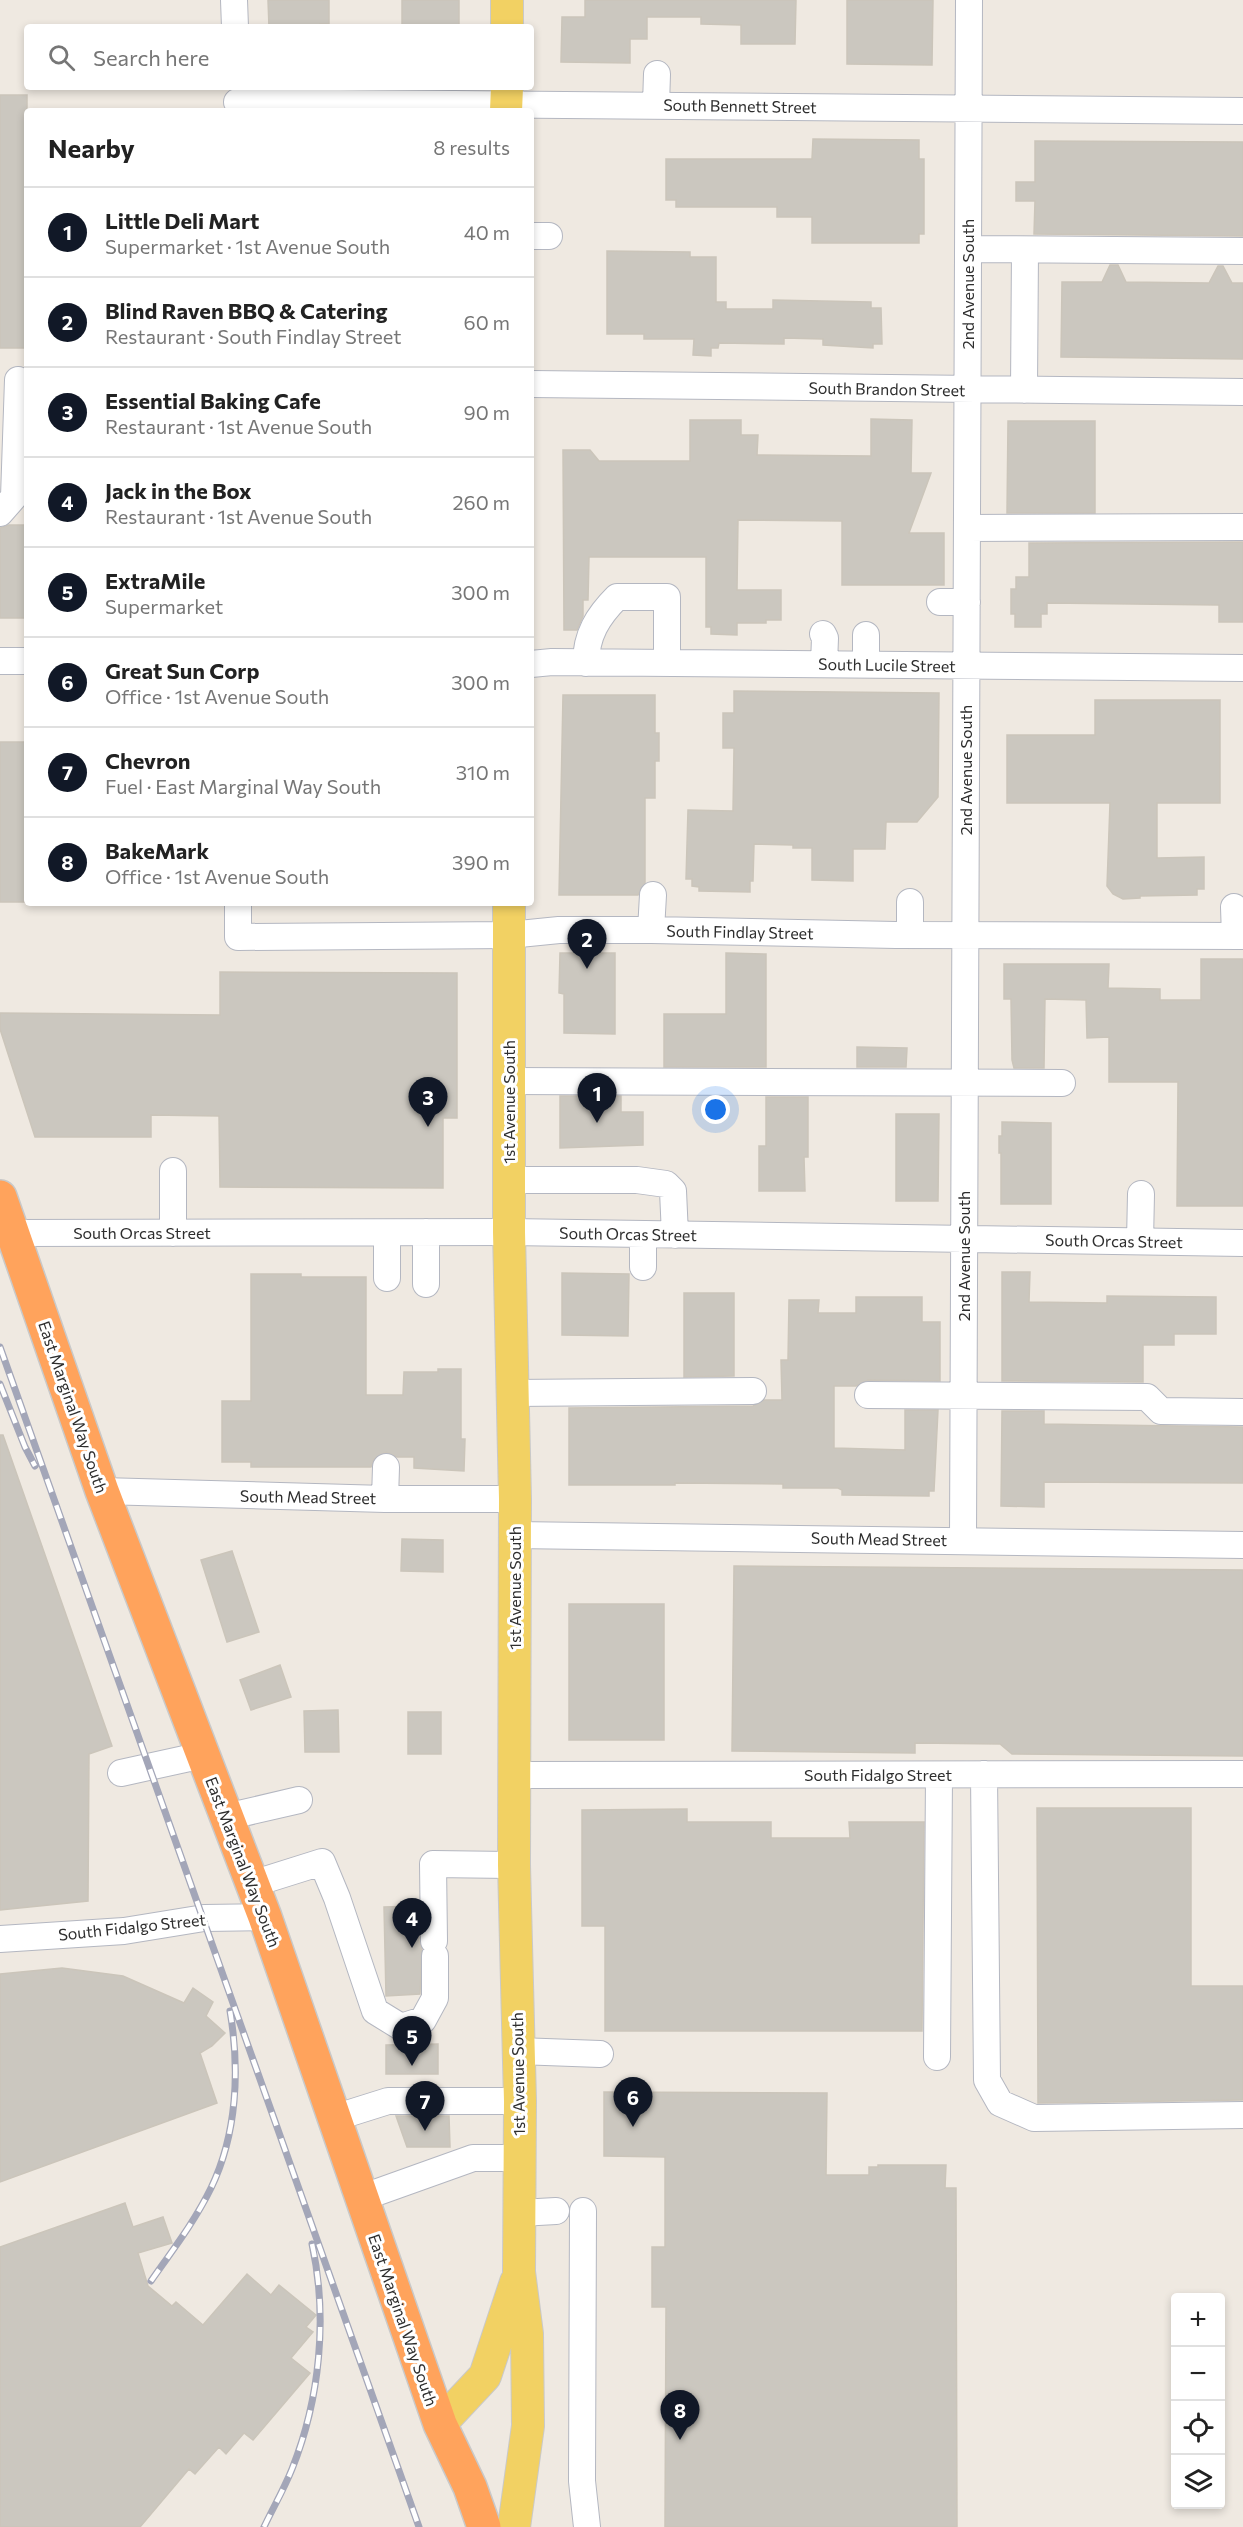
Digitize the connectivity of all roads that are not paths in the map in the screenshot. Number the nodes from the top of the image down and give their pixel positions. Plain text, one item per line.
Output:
1 (234, 0) edge
2 (507, 0) edge
3 (969, 0) edge
4 (235, 24) edge
5 (507, 24) edge
6 (657, 74) dead end
7 (237, 100) edge
8 (506, 101) edge
9 (657, 105) junction
10 (968, 108) junction
11 (1243, 111) edge
12 (968, 249) junction
13 (1025, 250) junction
14 (1243, 251) edge
15 (15, 380) edge
16 (534, 384) edge
17 (968, 390) junction
18 (1024, 390) junction
19 (1243, 392) edge
20 (0, 513) edge
21 (1243, 527) edge
22 (967, 528) junction
23 (940, 602) dead end
24 (967, 602) junction
25 (822, 634) dead end
26 (866, 635) dead end
27 (0, 661) edge
28 (24, 661) edge
29 (586, 663) junction
30 (667, 663) junction
31 (534, 664) edge
32 (824, 664) junction
33 (866, 664) junction
34 (966, 666) junction
35 (1243, 668) edge
36 (653, 895) dead end
37 (910, 902) dead end
38 (238, 906) edge
39 (509, 906) edge
40 (1234, 907) dead end
41 (651, 930) junction
42 (509, 935) junction
43 (966, 935) junction
44 (1239, 936) edge
45 (901, 941) junction
46 (510, 1081) junction
47 (965, 1083) junction
48 (1062, 1083) dead end
49 (173, 1171) dead end
50 (510, 1180) junction
51 (1141, 1194) dead end
52 (0, 1197) edge
53 (426, 1232) junction
54 (510, 1232) junction
55 (13, 1233) junction
56 (173, 1233) junction
57 (387, 1233) junction
58 (643, 1235) junction
59 (675, 1235) junction
60 (965, 1239) junction
61 (1140, 1241) junction
62 (1243, 1243) edge
63 (643, 1267) dead end
64 (387, 1278) dead end
65 (426, 1284) dead end
66 (753, 1391) dead end
67 (512, 1393) junction
68 (868, 1395) dead end
69 (964, 1396) junction
70 (1243, 1412) edge
71 (386, 1467) dead end
72 (102, 1491) junction
73 (385, 1499) junction
74 (515, 1499) junction
75 (515, 1535) junction
76 (963, 1540) junction
77 (1243, 1545) edge
78 (202, 1755) junction
79 (121, 1773) dead end
80 (984, 1774) junction
81 (1243, 1774) edge
82 (514, 1775) junction
83 (939, 1775) junction
84 (298, 1800) dead end
85 (226, 1817) junction
86 (514, 1865) junction
87 (252, 1884) junction
88 (265, 1917) junction
89 (0, 1939) edge
90 (518, 2051) junction
91 (600, 2054) dead end
92 (937, 2057) dead end
93 (520, 2101) junction
94 (1243, 2115) edge
95 (334, 2118) junction
96 (520, 2158) junction
97 (361, 2198) junction
98 (556, 2211) dead end
99 (583, 2211) dead end
100 (520, 2213) junction
101 (519, 2272) junction
102 (440, 2424) junction
103 (484, 2527) edge
104 (514, 2527) edge
105 (587, 2527) edge

1 - 4 street
2 - 5 main road
3 - 10 street, 2nd Avenue South
6 - 9 street
7 - 8 street, South Bennett Street
8 - 9 street, South Bennett Street
9 - 10 street, South Bennett Street
10 - 11 street, South Bennett Street
10 - 12 street, 2nd Avenue South
12 - 13 street
12 - 17 street, 2nd Avenue South
13 - 14 street
13 - 18 street
15 - 20 street
16 - 17 street, South Brandon Street
17 - 18 street, South Brandon Street
17 - 22 street, 2nd Avenue South
18 - 19 street, South Brandon Street
21 - 22 street
22 - 24 street, 2nd Avenue South
23 - 24 street
24 - 34 street, 2nd Avenue South
25 - 32 street
26 - 33 street
27 - 28 street
29 - 30 street, South Lucile Street
29 - 30 street
29 - 31 street, South Lucile Street
30 - 32 street, South Lucile Street
32 - 33 street, South Lucile Street
33 - 34 street, South Lucile Street
34 - 35 street, South Lucile Street
34 - 43 street, 2nd Avenue South
36 - 41 street
37 - 45 street
38 - 42 street, South Findlay Street
39 - 42 main road, 1st Avenue South
40 - 44 street
41 - 42 street, South Findlay Street
41 - 45 street, South Findlay Street
42 - 46 main road, 1st Avenue South
43 - 44 street, South Findlay Street
43 - 45 street, South Findlay Street
43 - 47 street, 2nd Avenue South
46 - 47 street
46 - 50 main road, 1st Avenue South
47 - 48 street
47 - 60 street, 2nd Avenue South
49 - 56 street
50 - 54 main road, 1st Avenue South
50 - 59 street
51 - 61 street
52 - 55 highway, East Marginal Way South
53 - 54 street, South Orcas Street
53 - 57 street, South Orcas Street
53 - 65 street
54 - 58 street, South Orcas Street
54 - 67 main road, 1st Avenue South
55 - 56 street, South Orcas Street
55 - 72 highway, East Marginal Way South
56 - 57 street, South Orcas Street
57 - 64 street
58 - 59 street, South Orcas Street
58 - 63 street
59 - 60 street, South Orcas Street
60 - 61 street, South Orcas Street
60 - 69 street, 2nd Avenue South
61 - 62 street, South Orcas Street
66 - 67 street
67 - 74 main road, 1st Avenue South
68 - 69 street
69 - 70 street
69 - 76 street, 2nd Avenue South
71 - 73 street
72 - 73 street, South Mead Street
72 - 78 highway, East Marginal Way South
73 - 74 street, South Mead Street
74 - 75 main road, 1st Avenue South
75 - 76 street, South Mead Street
75 - 82 main road, 1st Avenue South
76 - 77 street, South Mead Street
78 - 79 street
78 - 85 highway, East Marginal Way South
80 - 81 street, South Fidalgo Street
80 - 83 street, South Fidalgo Street
80 - 94 street
82 - 83 street, South Fidalgo Street
82 - 86 main road, 1st Avenue South
83 - 92 street
84 - 85 street
85 - 87 highway, East Marginal Way South
86 - 87 street
86 - 90 main road, 1st Avenue South
87 - 88 highway, East Marginal Way South
88 - 89 street, South Fidalgo Street
88 - 95 highway, East Marginal Way South
90 - 91 street
90 - 93 main road, 1st Avenue South
93 - 95 street
93 - 96 main road, 1st Avenue South
95 - 97 highway, East Marginal Way South
96 - 97 street
96 - 100 main road, 1st Avenue South
97 - 102 highway, East Marginal Way South
98 - 100 street
99 - 105 street
100 - 101 main road, 1st Avenue South
101 - 102 main road, 1st Avenue South
101 - 104 main road, 1st Avenue South
102 - 103 highway, East Marginal Way South

